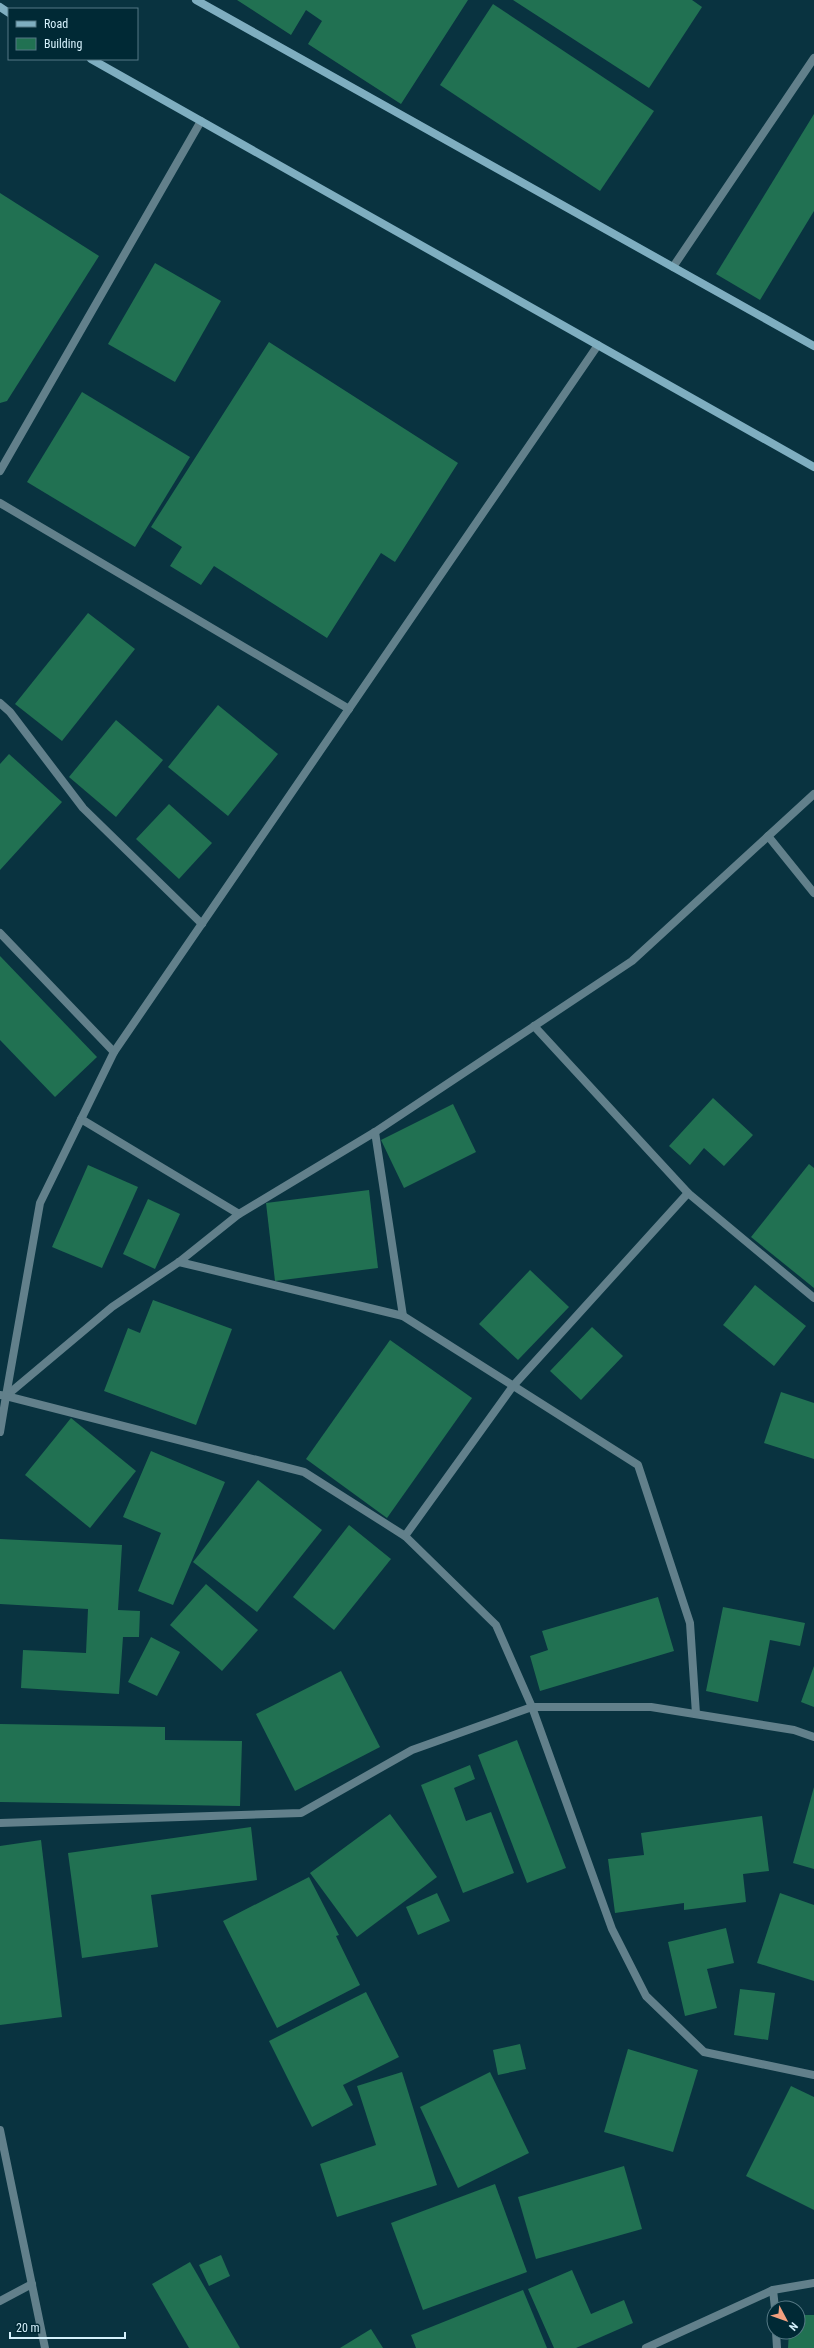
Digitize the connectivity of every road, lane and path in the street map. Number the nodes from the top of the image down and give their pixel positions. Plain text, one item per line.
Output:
1 (196, 0) edge
2 (814, 58) edge
3 (93, 60) edge
4 (201, 121) junction
5 (673, 267) junction
6 (598, 345) junction
7 (814, 346) edge
8 (814, 467) edge
9 (0, 471) edge
10 (0, 503) edge
11 (0, 703) edge
12 (349, 709) junction
13 (814, 794) edge
14 (768, 836) junction
15 (814, 893) edge
16 (202, 924) junction
17 (0, 933) edge
18 (534, 1026) junction
19 (114, 1052) junction
20 (81, 1119) junction
21 (375, 1132) junction
22 (688, 1193) junction
23 (239, 1214) junction
24 (179, 1262) junction
25 (814, 1298) edge
26 (403, 1316) junction
27 (513, 1386) junction
28 (3, 1396) edge
29 (0, 1432) edge
30 (405, 1536) junction
31 (532, 1707) junction
32 (696, 1714) junction
33 (814, 1737) edge
34 (0, 1823) edge
35 (814, 2075) edge
36 (0, 2130) edge
37 (814, 2283) edge
38 (32, 2284) junction
39 (773, 2290) junction
40 (774, 2300) edge
41 (0, 2301) edge
42 (45, 2348) edge
43 (646, 2348) edge

1 - 5 street
2 - 5 street
3 - 4 street
4 - 6 street
4 - 9 street
5 - 7 street
6 - 8 street
6 - 12 street
10 - 12 street
11 - 16 street
12 - 16 street
13 - 14 street
14 - 15 street
14 - 18 street
16 - 19 street
17 - 19 street
18 - 21 street
18 - 22 street
19 - 20 street
20 - 23 street
20 - 28 street
21 - 23 street
21 - 26 street
22 - 25 street
22 - 27 street
23 - 24 street
24 - 26 street
24 - 28 street
26 - 27 street
27 - 30 street
27 - 32 street
28 - 29 street
28 - 30 street
30 - 31 street
31 - 32 street
31 - 34 street
31 - 35 street
32 - 33 street
36 - 38 street
37 - 39 street
38 - 41 street
38 - 42 street
39 - 40 street
39 - 43 street

